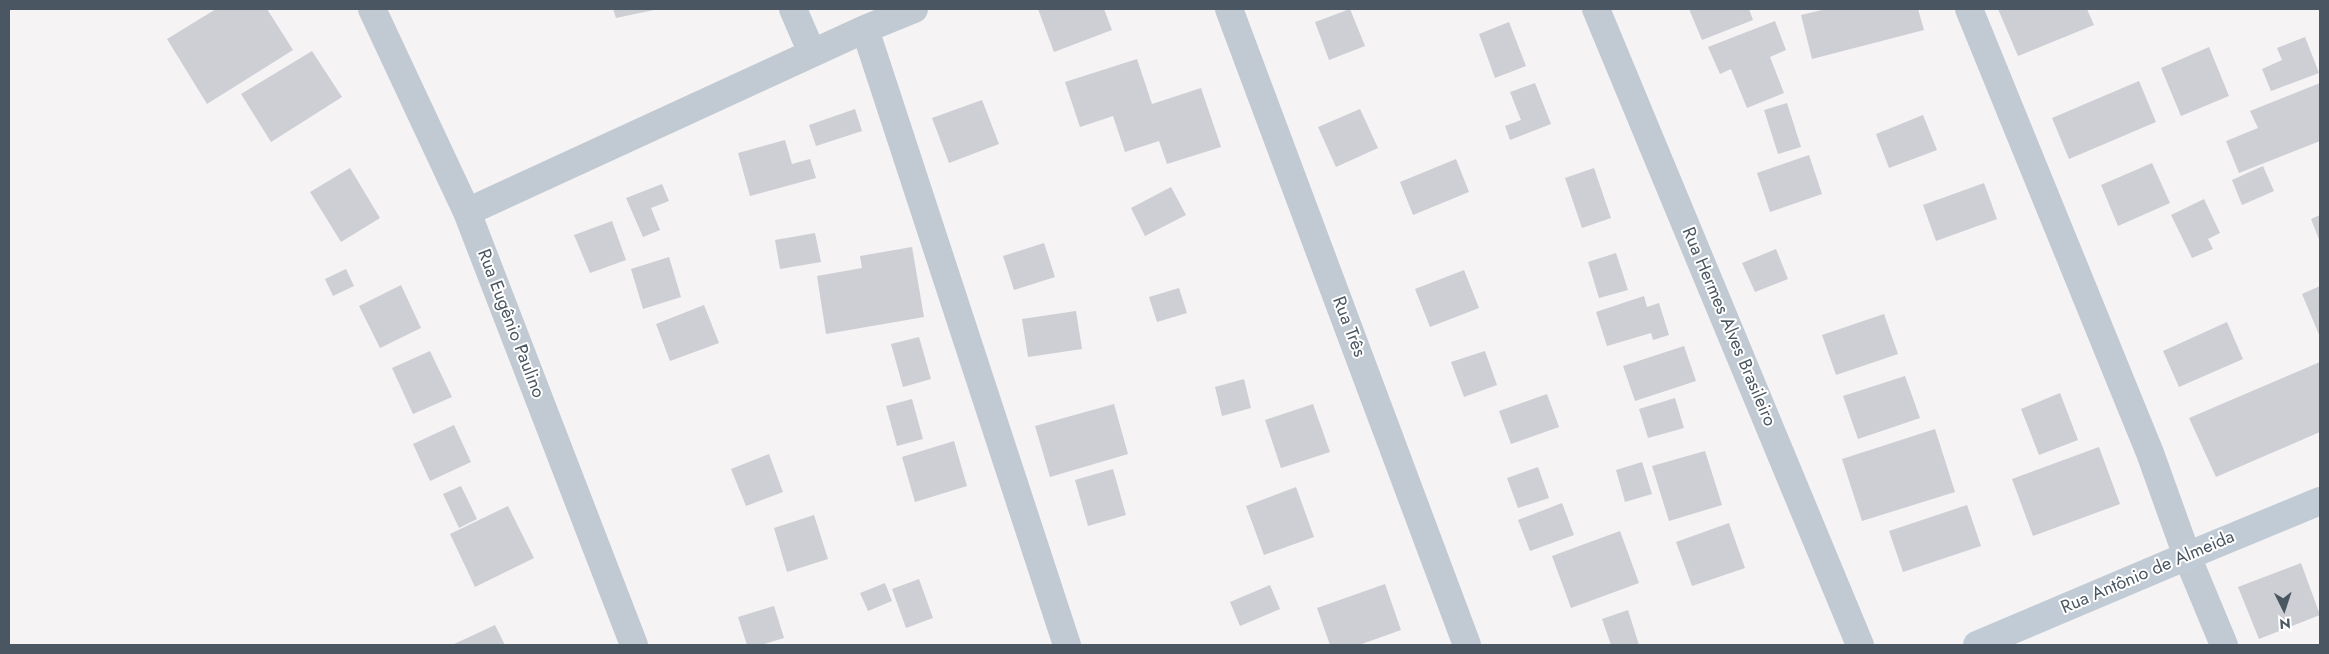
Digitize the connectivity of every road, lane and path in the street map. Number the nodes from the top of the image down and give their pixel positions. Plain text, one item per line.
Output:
1 (372, 9) edge
2 (794, 9) edge
3 (914, 9) edge
4 (1229, 9) edge
5 (1596, 9) edge
6 (1970, 9) edge
7 (865, 29) junction
8 (812, 53) junction
9 (467, 212) junction
10 (2320, 501) edge
11 (2187, 556) junction
12 (634, 645) edge
13 (1067, 645) edge
14 (1467, 645) edge
15 (1860, 645) edge
16 (1977, 645) edge
17 (2224, 645) edge

1 - 9 street, Rua Eugênio Paulino
2 - 8 street
3 - 7 street
4 - 14 street, Rua Três
5 - 15 street, Rua Hermes Alves Brasileiro
6 - 11 street
7 - 8 street
7 - 13 street
8 - 9 street
9 - 12 street, Rua Eugênio Paulino
10 - 11 street, Rua Antônio de Almeida
11 - 16 street, Rua Antônio de Almeida
11 - 17 street

